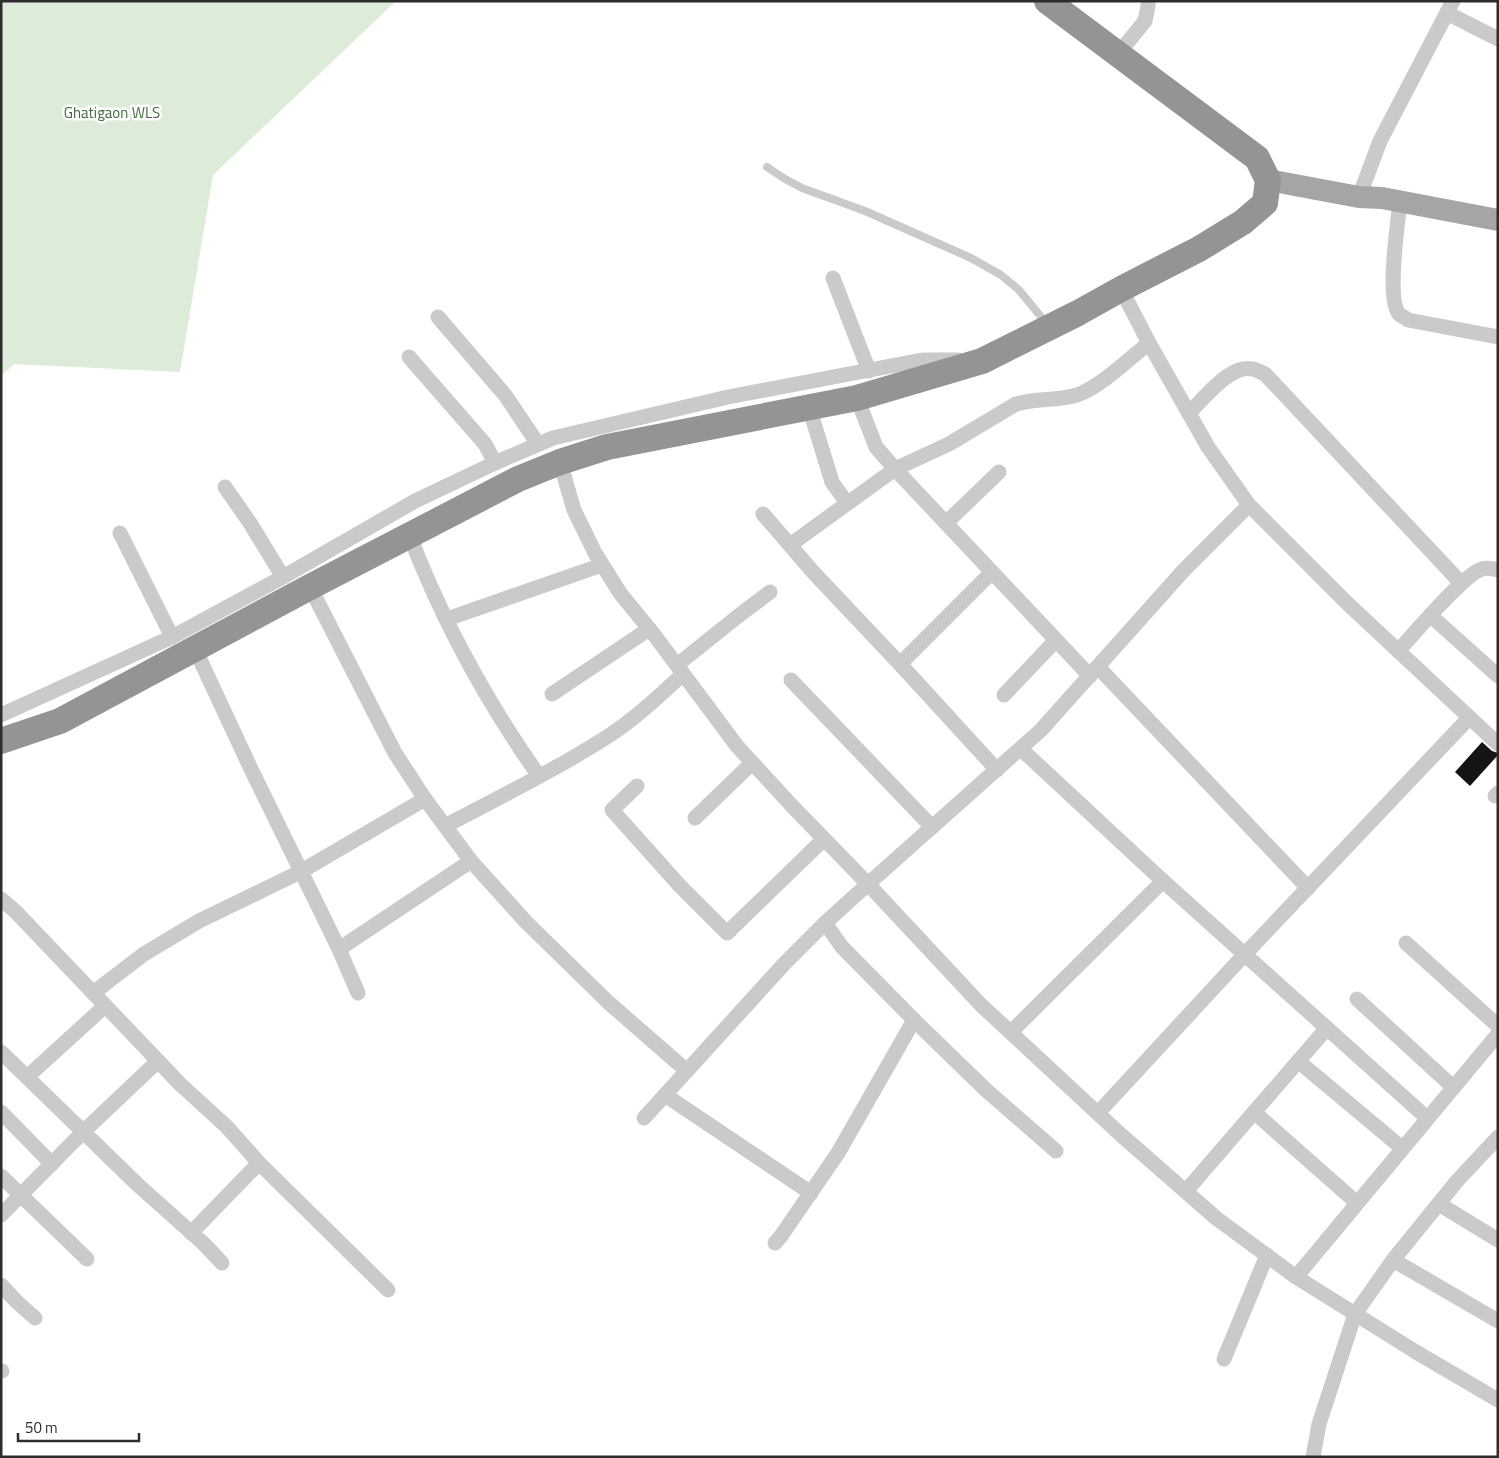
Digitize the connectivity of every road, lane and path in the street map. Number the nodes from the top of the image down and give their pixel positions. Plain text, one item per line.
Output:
1 (1047, 1) edge
2 (1148, 1) edge
3 (1450, 7) edge
4 (1498, 39) edge
5 (1118, 54) junction
6 (767, 167) dead end
7 (1268, 180) junction
8 (1359, 197) junction
9 (1400, 201) junction
10 (1498, 220) edge
11 (833, 278) dead end
12 (1121, 289) junction
13 (438, 317) dead end
14 (1049, 328) junction
15 (1498, 337) edge
16 (1149, 343) junction
17 (410, 358) dead end
18 (982, 361) junction
19 (869, 371) junction
20 (857, 398) junction
21 (809, 408) junction
22 (1189, 412) junction
23 (538, 444) junction
24 (560, 462) junction
25 (495, 463) junction
26 (895, 469) junction
27 (999, 472) dead end
28 (225, 487) dead end
29 (847, 503) junction
30 (1249, 505) junction
31 (763, 514) dead end
32 (946, 523) junction
33 (120, 533) dead end
34 (409, 534) junction
35 (790, 545) junction
36 (602, 565) junction
37 (1498, 570) edge
38 (992, 572) junction
39 (283, 577) junction
40 (1461, 583) junction
41 (310, 587) junction
42 (770, 592) dead end
43 (1431, 616) junction
44 (447, 620) junction
45 (649, 629) junction
46 (1056, 640) junction
47 (184, 643) junction
48 (1398, 651) junction
49 (900, 664) junction
50 (680, 670) junction
51 (1094, 671) junction
52 (1498, 676) edge
53 (791, 680) dead end
54 (552, 694) dead end
55 (1004, 695) dead end
56 (1, 715) edge
57 (1469, 718) junction
58 (1, 741) edge
59 (1498, 744) edge
60 (1021, 749) junction
61 (752, 763) junction
62 (997, 770) junction
63 (539, 776) junction
64 (637, 786) dead end
65 (425, 799) junction
66 (694, 818) dead end
67 (445, 826) junction
68 (932, 828) junction
69 (824, 839) junction
70 (471, 861) junction
71 (300, 872) junction
72 (1163, 881) junction
73 (868, 884) junction
74 (1308, 888) junction
75 (1, 899) edge
76 (825, 923) junction
77 (1406, 943) dead end
78 (339, 948) junction
79 (1245, 954) junction
80 (93, 993) junction
81 (358, 994) dead end
82 (1358, 999) dead end
83 (105, 1006) junction
84 (914, 1020) junction
85 (1498, 1026) edge
86 (1327, 1028) junction
87 (1011, 1032) junction
88 (1498, 1034) edge
89 (3, 1057) edge
90 (158, 1061) junction
91 (1298, 1061) junction
92 (687, 1071) junction
93 (27, 1077) junction
94 (1453, 1087) junction
95 (665, 1095) junction
96 (1, 1112) edge
97 (1254, 1112) junction
98 (1098, 1113) junction
99 (644, 1118) dead end
100 (1427, 1118) junction
101 (83, 1132) junction
102 (1498, 1137) edge
103 (1402, 1148) junction
104 (1056, 1151) dead end
105 (259, 1163) junction
106 (52, 1164) junction
107 (1, 1176) edge
108 (1186, 1191) junction
109 (811, 1193) junction
110 (20, 1196) junction
111 (1356, 1203) junction
112 (1438, 1204) junction
113 (1, 1215) edge
114 (191, 1233) junction
115 (1498, 1240) edge
116 (775, 1243) dead end
117 (1267, 1255) junction
118 (87, 1259) dead end
119 (1393, 1260) junction
120 (222, 1263) dead end
121 (1296, 1276) junction
122 (1, 1285) edge
123 (388, 1290) dead end
124 (1355, 1314) junction
125 (35, 1318) dead end
126 (1498, 1321) edge
127 (1224, 1359) dead end
128 (1498, 1400) edge
129 (1313, 1457) edge

1 - 5 highway
2 - 5 street
3 - 4 street
3 - 8 street
5 - 7 highway
6 - 14 lane
7 - 8 main road
7 - 12 highway
8 - 9 main road
9 - 10 main road
9 - 15 street
11 - 19 street
12 - 14 highway
12 - 16 street
13 - 23 street
14 - 18 highway
16 - 22 street
16 - 26 street
17 - 25 street
18 - 19 street
18 - 20 highway
19 - 23 street
20 - 21 highway
20 - 26 street
21 - 24 highway
21 - 29 street
22 - 30 street
22 - 40 street
23 - 25 street
24 - 34 highway
24 - 36 street
25 - 39 street
26 - 29 street
26 - 32 street
27 - 32 street
28 - 39 street
29 - 35 street
30 - 48 street
30 - 51 street
31 - 35 street
32 - 38 street
33 - 47 street
34 - 41 highway
34 - 44 street
35 - 49 street
36 - 44 street
36 - 45 street
37 - 40 street
38 - 46 street
38 - 49 street
39 - 47 street
40 - 43 street
41 - 47 highway
41 - 65 street
42 - 50 street
43 - 48 street
43 - 52 street
44 - 63 street
45 - 50 street
45 - 54 street
46 - 51 street
46 - 55 street
47 - 56 street
47 - 58 highway
47 - 71 street
48 - 57 street
49 - 62 street
50 - 61 street
50 - 63 street
51 - 60 street
51 - 74 street
53 - 68 street
57 - 59 street
57 - 74 street
60 - 62 street
60 - 72 street
61 - 66 street
61 - 69 street
62 - 68 street
63 - 67 street
64 - 69 street
65 - 67 street
65 - 71 street
67 - 70 street
68 - 73 street
69 - 73 street
70 - 78 street
70 - 92 street
71 - 78 street
71 - 80 street
72 - 79 street
72 - 87 street
73 - 76 street
73 - 87 street
74 - 79 street
75 - 80 street
76 - 84 street
76 - 92 street
77 - 85 street
78 - 81 street
79 - 86 street
79 - 98 street
80 - 83 street
82 - 94 street
83 - 90 street
83 - 93 street
84 - 104 street
84 - 109 street
86 - 91 street
86 - 100 street
87 - 98 street
88 - 94 street
89 - 93 street
90 - 101 street
90 - 105 street
91 - 97 street
91 - 103 street
92 - 95 street
93 - 101 street
94 - 100 street
95 - 99 street
95 - 109 street
96 - 106 street
97 - 108 street
97 - 111 street
98 - 108 street
100 - 103 street
101 - 106 street
101 - 114 street
102 - 112 street
103 - 111 street
105 - 114 street
105 - 123 street
106 - 110 street
107 - 110 street
108 - 117 street
109 - 116 street
110 - 113 street
110 - 118 street
111 - 121 street
112 - 115 street
112 - 119 street
114 - 120 street
117 - 121 street
117 - 127 street
119 - 124 street
119 - 126 street
121 - 124 street
122 - 125 street
124 - 128 street
124 - 129 street

